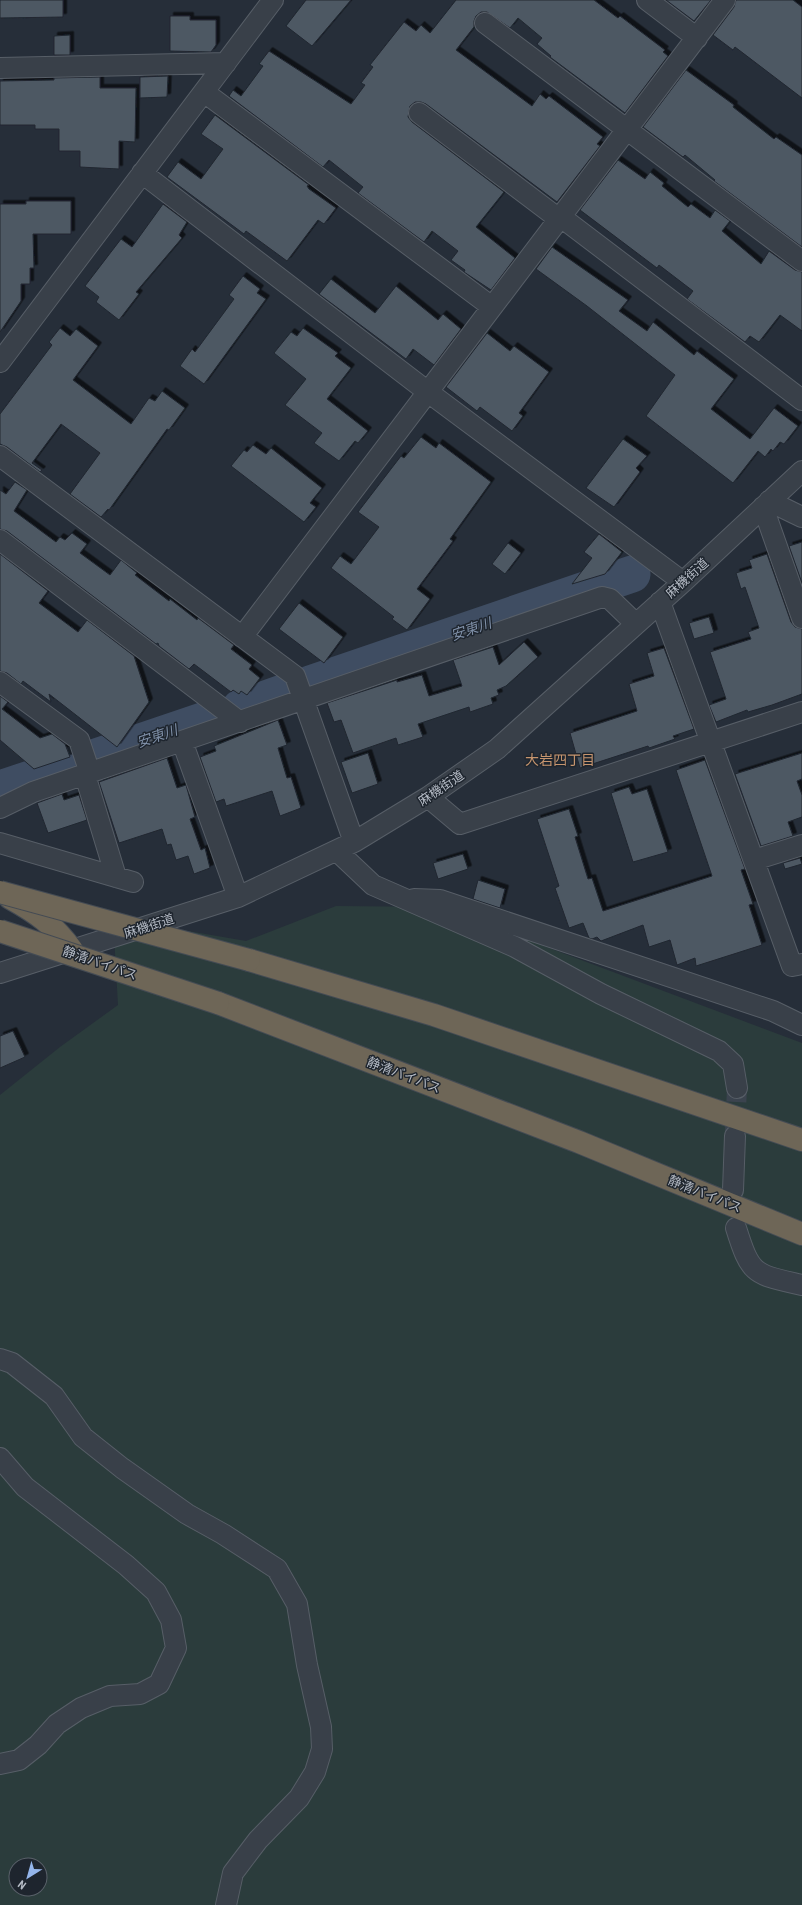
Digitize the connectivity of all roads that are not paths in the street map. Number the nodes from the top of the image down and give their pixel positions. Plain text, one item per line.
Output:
1 (273, 0) edge
2 (647, 0) edge
3 (725, 0) edge
4 (486, 23) dead end
5 (697, 38) junction
6 (226, 63) junction
7 (0, 68) edge
8 (204, 92) junction
9 (419, 113) dead end
10 (627, 130) junction
11 (142, 173) junction
12 (560, 218) junction
13 (802, 261) edge
14 (492, 307) junction
15 (0, 362) edge
16 (428, 392) junction
17 (802, 400) edge
18 (0, 456) edge
19 (802, 471) edge
20 (766, 504) junction
21 (802, 517) edge
22 (0, 540) edge
23 (683, 582) junction
24 (660, 602) junction
25 (802, 618) edge
26 (636, 624) junction
27 (242, 637) junction
28 (0, 682) edge
29 (304, 700) junction
30 (802, 712) edge
31 (240, 722) junction
32 (182, 742) junction
33 (712, 742) junction
34 (87, 774) junction
35 (428, 797) junction
36 (0, 808) edge
37 (0, 844) edge
38 (802, 845) edge
39 (345, 846) junction
40 (754, 860) junction
41 (0, 892) edge
42 (238, 897) junction
43 (404, 898) junction
44 (0, 906) edge
45 (0, 931) edge
46 (63, 953) junction
47 (802, 964) edge
48 (0, 973) edge
49 (802, 1025) edge
50 (737, 1088) tunnel mouth
51 (735, 1136) tunnel mouth
52 (802, 1140) edge
53 (733, 1190) dead end
54 (736, 1228) dead end
55 (802, 1234) edge
56 (751, 1267) junction
57 (802, 1272) edge
58 (802, 1285) edge
59 (0, 1359) edge
60 (0, 1458) edge
61 (0, 1764) edge
62 (226, 1905) edge

1 - 6 street
2 - 5 street
3 - 5 street
4 - 10 street
5 - 10 street
6 - 7 street
6 - 8 street
8 - 11 street
8 - 14 street
9 - 12 street
10 - 12 street
10 - 13 street
11 - 15 street
11 - 16 street
12 - 14 street
12 - 17 street
14 - 16 street
16 - 23 street
16 - 27 street
18 - 27 street
19 - 20 street, 麻機街道
20 - 21 street
20 - 23 street, 麻機街道
20 - 25 street
22 - 31 street
23 - 24 street, 麻機街道
24 - 26 street, 麻機街道
24 - 33 street
26 - 29 street
26 - 35 street, 麻機街道
27 - 29 street
28 - 34 street
29 - 31 street
29 - 39 street
30 - 33 street
31 - 32 street
32 - 34 street
32 - 42 street
33 - 35 street
33 - 40 street
34 - 36 street
34 - 37 street
35 - 39 street, 麻機街道
38 - 40 street
39 - 42 street, 麻機街道
39 - 43 street
40 - 47 street
41 - 46 highway
41 - 52 highway, bridge
42 - 46 street, 麻機街道
43 - 49 street
43 - 50 street
44 - 46 highway
45 - 55 highway, 静清バイパス, bridge
46 - 48 street, 麻機街道
51 - 53 street
54 - 56 street
56 - 57 street
56 - 58 street
59 - 62 street
60 - 61 street

